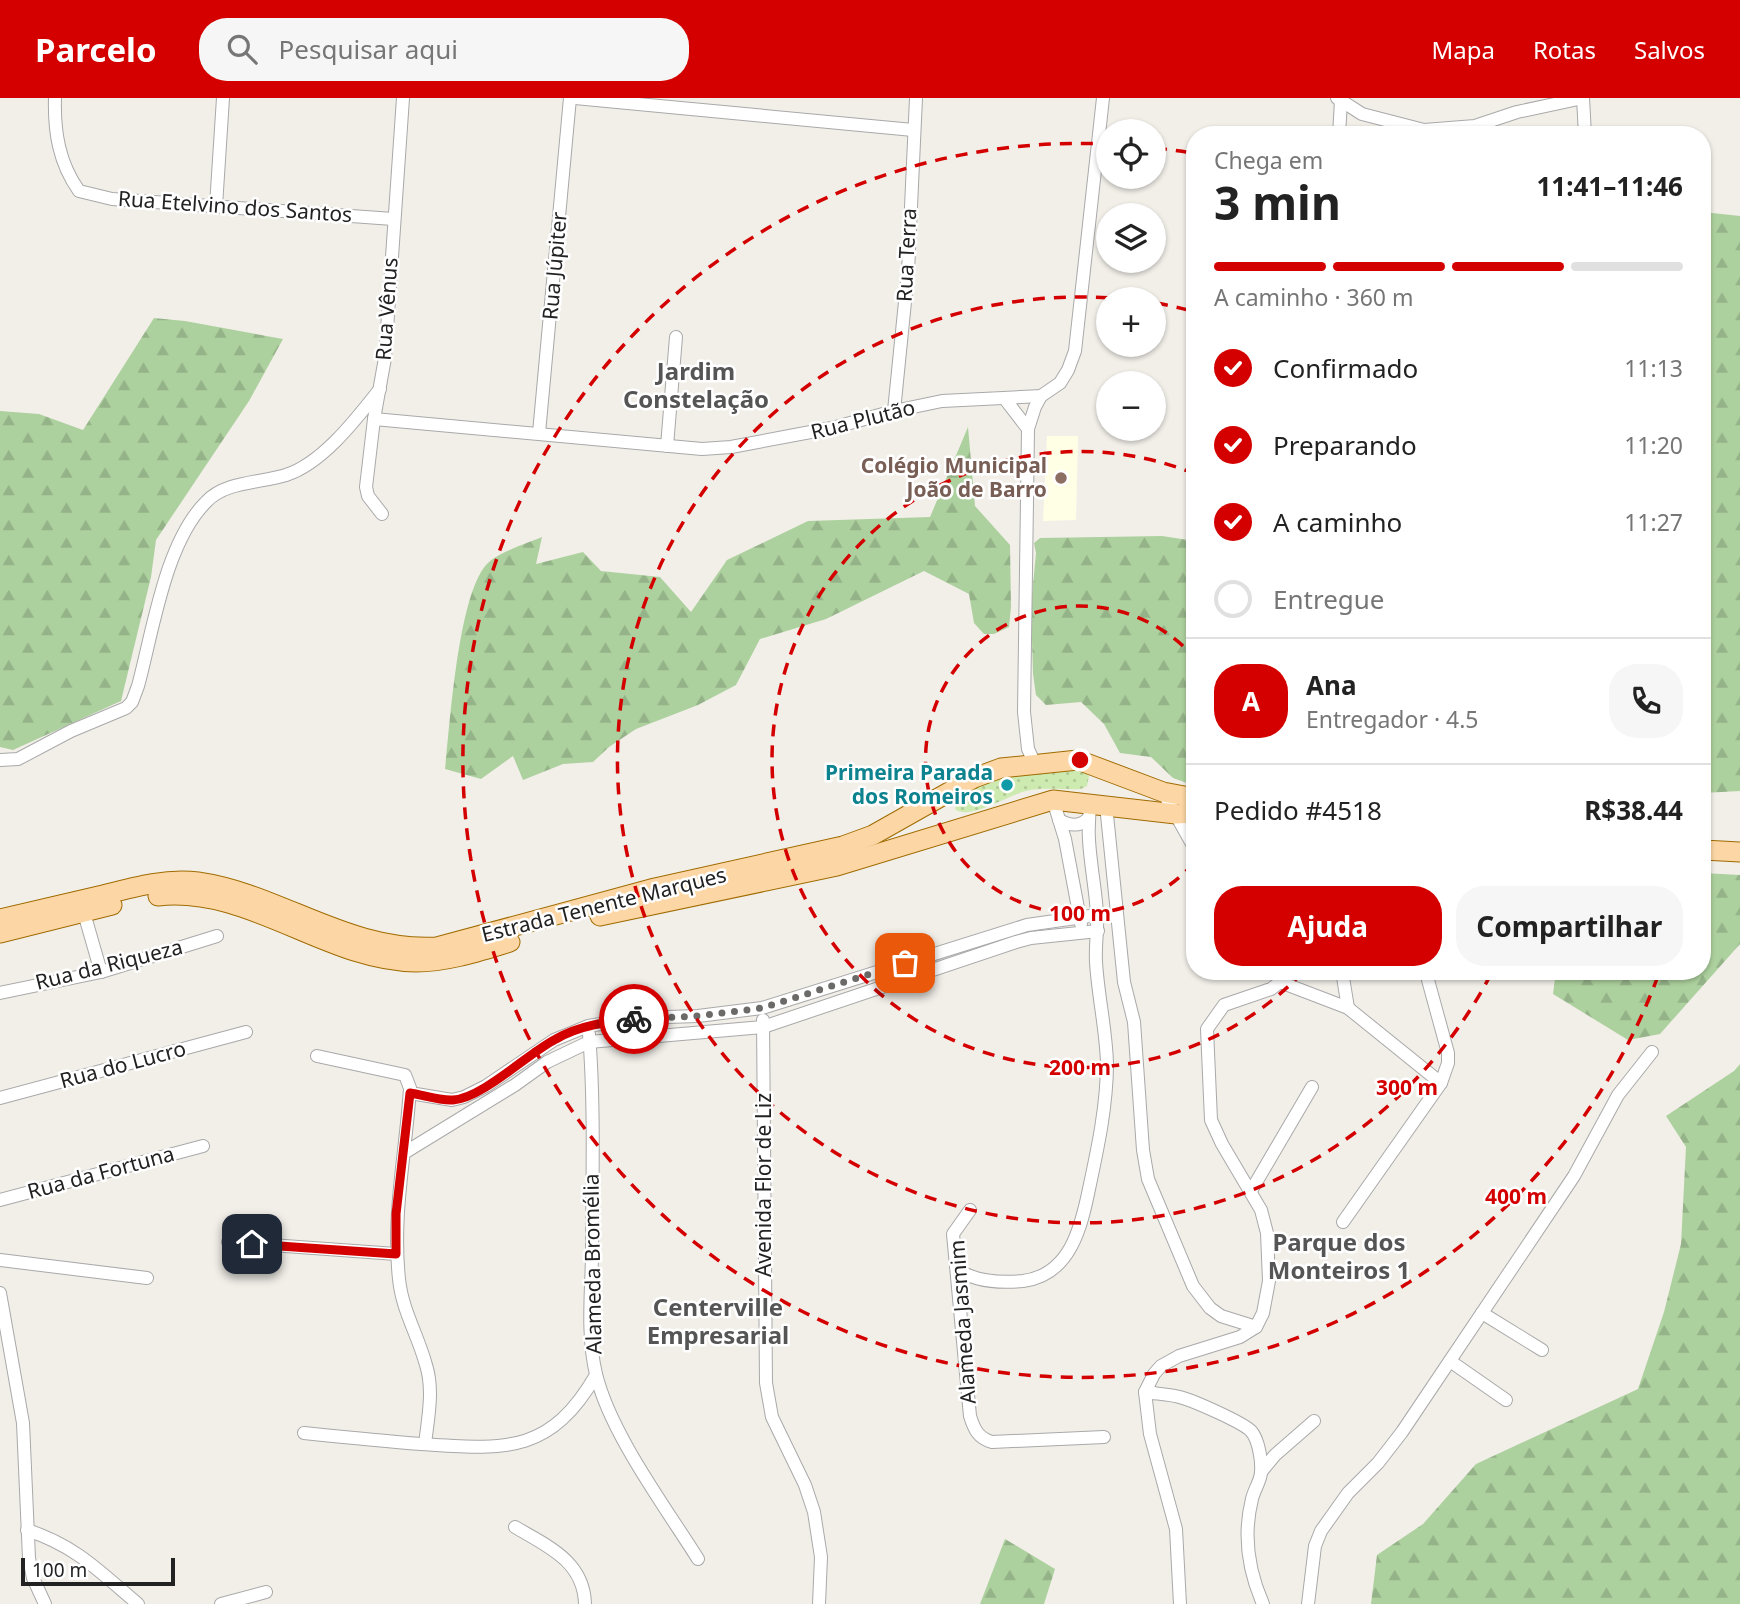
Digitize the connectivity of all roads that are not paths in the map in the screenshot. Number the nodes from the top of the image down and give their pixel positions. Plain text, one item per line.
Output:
1 (55, 98) edge
2 (223, 98) edge
3 (403, 98) edge
4 (569, 98) edge
5 (575, 98) edge
6 (916, 98) edge
7 (1103, 98) edge
8 (1583, 98) edge
9 (1339, 99) edge
10 (1339, 126) edge
11 (1408, 126) edge
12 (1485, 126) edge
13 (1585, 126) edge
14 (913, 130) junction
15 (216, 206) junction
16 (393, 219) junction
17 (676, 337) dead end
18 (380, 389) junction
19 (1041, 396) junction
20 (1005, 399) junction
21 (894, 411) junction
22 (374, 419) junction
23 (1028, 429) junction
24 (539, 433) junction
25 (667, 446) junction
26 (382, 514) dead end
27 (1024, 712) junction
28 (0, 760) edge
29 (1035, 764) junction
30 (1094, 765) junction
31 (1011, 766) junction
32 (962, 786) junction
33 (1163, 792) junction
34 (1186, 796) edge
35 (1053, 800) junction
36 (1095, 809) junction
37 (1186, 814) edge
38 (1059, 820) junction
39 (973, 823) junction
40 (1711, 839) edge
41 (1740, 839) edge
42 (1711, 850) edge
43 (1740, 852) edge
44 (84, 913) junction
45 (1097, 915) junction
46 (1078, 917) junction
47 (0, 919) edge
48 (1098, 931) junction
49 (0, 933) edge
50 (1084, 933) junction
51 (217, 936) dead end
52 (1095, 960) junction
53 (101, 972) junction
54 (1276, 980) edge
55 (1284, 980) edge
56 (1343, 980) edge
57 (1428, 980) edge
58 (0, 993) edge
59 (762, 1008) junction
60 (1348, 1008) junction
61 (588, 1026) junction
62 (763, 1027) junction
63 (246, 1032) dead end
64 (589, 1042) junction
65 (1652, 1052) dead end
66 (317, 1056) dead end
67 (1441, 1083) junction
68 (1312, 1087) dead end
69 (410, 1093) junction
70 (0, 1098) edge
71 (203, 1146) dead end
72 (404, 1153) junction
73 (1251, 1191) junction
74 (0, 1200) edge
75 (970, 1210) dead end
76 (1343, 1222) dead end
77 (228, 1242) dead end
78 (396, 1254) junction
79 (0, 1260) edge
80 (957, 1269) junction
81 (147, 1278) dead end
82 (0, 1293) edge
83 (1482, 1313) junction
84 (1256, 1327) junction
85 (1542, 1350) dead end
86 (1450, 1361) junction
87 (596, 1375) junction
88 (1145, 1392) junction
89 (1506, 1400) dead end
90 (1314, 1421) dead end
91 (304, 1433) dead end
92 (1104, 1437) dead end
93 (425, 1444) junction
94 (1261, 1472) junction
95 (515, 1527) dead end
96 (27, 1530) junction
97 (698, 1559) dead end
98 (266, 1592) dead end
99 (44, 1604) edge
100 (138, 1604) edge
101 (221, 1604) edge
102 (584, 1604) edge
103 (819, 1604) edge
104 (1180, 1604) edge
105 (1263, 1604) edge
106 (1308, 1604) edge

1 - 15 street, Rua Etelvino dos Santos
2 - 15 street
3 - 16 street, Rua Vênus
4 - 24 street, Rua Júpiter
5 - 14 street
6 - 14 street, Rua Terra
7 - 19 street
8 - 12 street
8 - 13 street
9 - 10 street
9 - 11 street
14 - 21 street, Rua Terra
15 - 16 street, Rua Etelvino dos Santos
16 - 18 street, Rua Vênus
17 - 25 street
18 - 22 street, Rua Vênus
18 - 28 street
19 - 20 street, Rua Plutão
19 - 23 street
20 - 21 street, Rua Plutão
20 - 23 street
21 - 25 street, Rua Plutão
22 - 24 street, Rua Plutão
22 - 26 street, Rua Vênus
23 - 27 street
24 - 25 street, Rua Plutão
27 - 29 street
27 - 31 street
29 - 30 main road, Estrada Tenente Marques
29 - 31 main road, Estrada Tenente Marques
30 - 33 main road, Estrada Tenente Marques
30 - 36 main road
31 - 32 main road, Estrada Tenente Marques
32 - 39 main road
32 - 47 main road, Estrada Tenente Marques
33 - 34 main road, Estrada Tenente Marques
33 - 37 street
35 - 36 main road, Estrada Tenente Marques
35 - 38 street
35 - 39 main road, Estrada Tenente Marques
36 - 37 main road, Estrada Tenente Marques
36 - 38 street
36 - 45 street
36 - 84 street
38 - 46 street
39 - 44 main road, Estrada Tenente Marques
40 - 41 main road
42 - 43 main road
44 - 49 main road, Estrada Tenente Marques
44 - 53 street
45 - 46 street
45 - 48 street
46 - 50 street
46 - 59 street
48 - 50 street
48 - 52 street
50 - 52 street
50 - 62 street
51 - 53 street, Rua da Riqueza
52 - 80 street
53 - 58 street, Rua da Riqueza
54 - 73 street
55 - 60 street
56 - 60 street
57 - 67 street
59 - 61 street
59 - 62 street, Avenida Flor de Liz
60 - 67 street
61 - 64 street, Alameda Bromélia
61 - 69 street
62 - 64 street
62 - 103 street, Avenida Flor de Liz
63 - 70 street, Rua do Lucro
64 - 72 street
64 - 87 street, Alameda Bromélia
65 - 83 street
66 - 69 street
67 - 76 street
68 - 73 street
69 - 72 street
71 - 74 street, Rua da Fortuna
72 - 78 street
73 - 84 street
75 - 80 street, Alameda Jasmim
77 - 78 street
78 - 93 street
79 - 81 street
80 - 92 street, Alameda Jasmim
82 - 96 street
83 - 85 street
83 - 86 street
84 - 88 street
86 - 89 street
86 - 106 street
87 - 93 street
87 - 97 street, Alameda Bromélia
88 - 94 street
88 - 104 street
90 - 94 street
91 - 93 street
94 - 105 street
95 - 102 street
96 - 99 street
96 - 100 street
98 - 101 street

